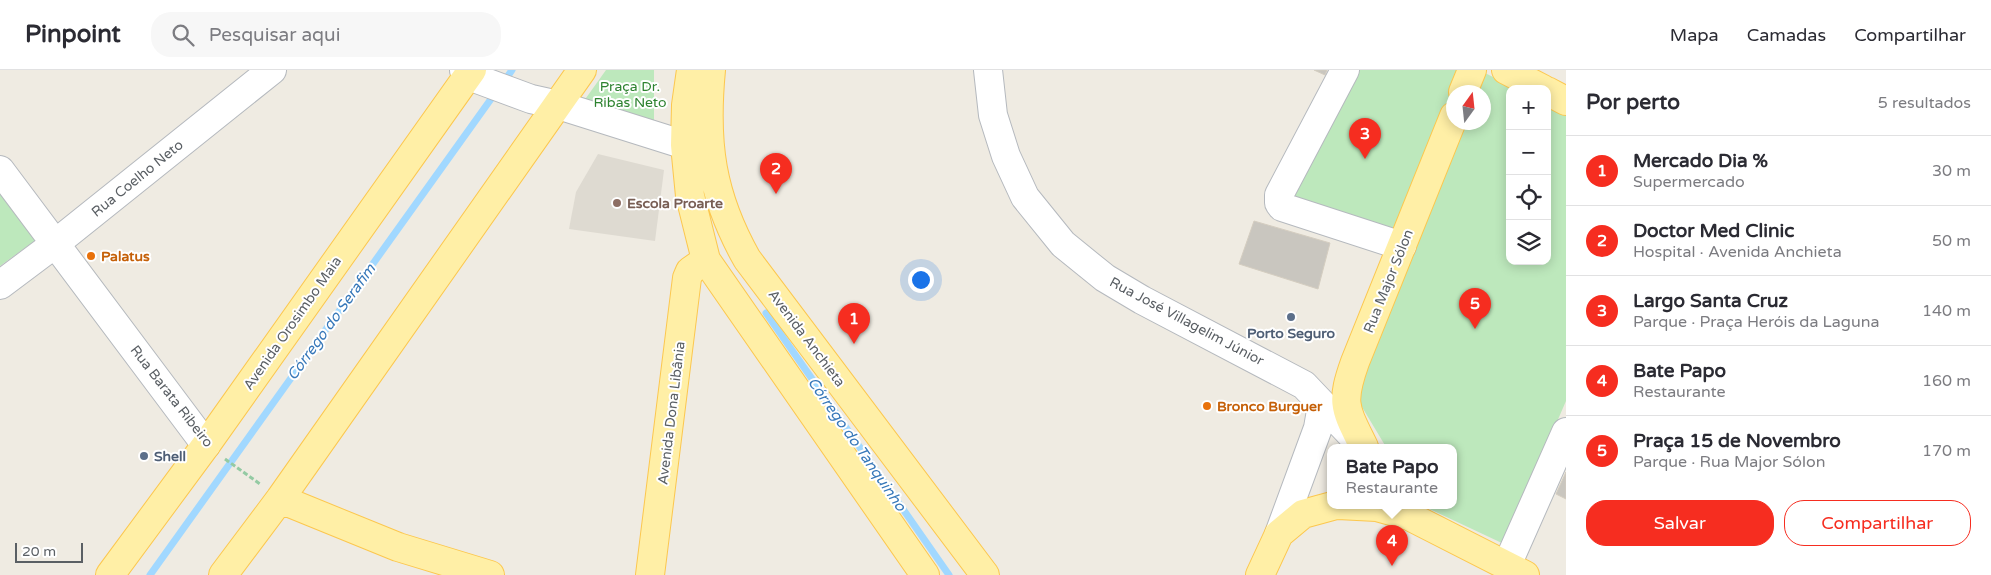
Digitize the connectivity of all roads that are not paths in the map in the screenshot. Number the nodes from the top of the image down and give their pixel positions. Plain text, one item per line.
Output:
1 (272, 70) edge
2 (582, 70) edge
3 (691, 70) edge
4 (711, 70) edge
5 (988, 70) edge
6 (1345, 70) edge
7 (1472, 70) edge
8 (1506, 70) edge
9 (473, 75) edge
10 (1466, 85) edge
11 (1534, 85) edge
12 (1551, 93) edge
13 (1566, 101) edge
14 (558, 105) junction
15 (1448, 130) edge
16 (685, 145) junction
17 (0, 170) edge
18 (56, 243) junction
19 (1402, 246) junction
20 (708, 263) junction
21 (0, 285) edge
22 (1320, 417) junction
23 (1566, 432) edge
24 (1359, 444) edge
25 (1362, 444) edge
26 (206, 445) junction
27 (280, 499) junction
28 (1327, 508) edge
29 (1388, 509) edge
30 (1416, 514) edge
31 (1279, 534) junction
32 (1516, 570) edge
33 (110, 575) edge
34 (223, 575) edge
35 (490, 575) edge
36 (650, 575) edge
37 (925, 575) edge
38 (985, 575) edge
39 (1260, 575) edge

1 - 18 street, Rua Coelho Neto
2 - 14 main road
3 - 16 main road
4 - 38 main road, Avenida Anchieta
5 - 22 street, Rua José Villagelim Júnior
6 - 19 street
7 - 10 main road
8 - 11 main road
9 - 14 street
9 - 26 main road, Avenida Orosimbo Maia
12 - 13 main road
14 - 16 street
14 - 27 main road
15 - 19 main road, Rua Major Sólon
16 - 20 main road
17 - 18 street, Rua Barata Ribeiro
18 - 21 street, Rua Coelho Neto
18 - 26 street, Rua Barata Ribeiro
19 - 25 main road, Rua Major Sólon
20 - 36 main road, Avenida Dona Libânia
20 - 37 main road
22 - 24 street, Rua José Villagelim Júnior
22 - 31 street
23 - 32 street
26 - 33 main road, Avenida Orosimbo Maia
27 - 34 main road
27 - 35 main road
28 - 31 main road
29 - 30 main road
30 - 32 main road
31 - 39 main road

